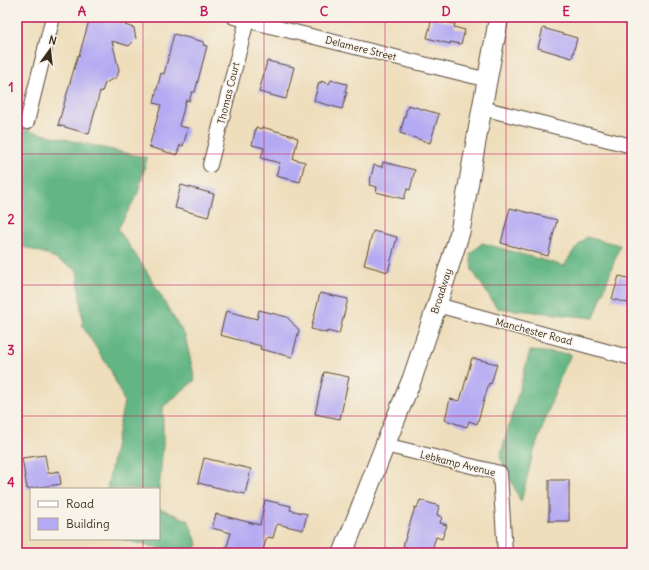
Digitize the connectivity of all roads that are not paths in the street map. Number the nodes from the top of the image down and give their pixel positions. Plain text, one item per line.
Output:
1 (53, 17) edge
2 (499, 17) edge
3 (241, 19) edge
4 (488, 80) junction
5 (482, 108) junction
6 (27, 122) dead end
7 (632, 146) edge
8 (210, 165) dead end
9 (437, 305) junction
10 (632, 358) edge
11 (385, 445) junction
12 (343, 553) edge
13 (505, 553) edge

1 - 6 street
2 - 4 main road, Broadway
3 - 4 street, Delamere Street
3 - 8 street, Thomas Court
4 - 5 main road, Broadway
5 - 7 street
5 - 9 main road, Broadway
9 - 10 street, Manchester Road
9 - 11 main road, Broadway
11 - 12 main road, Broadway
11 - 13 street, Lebkamp Avenue

